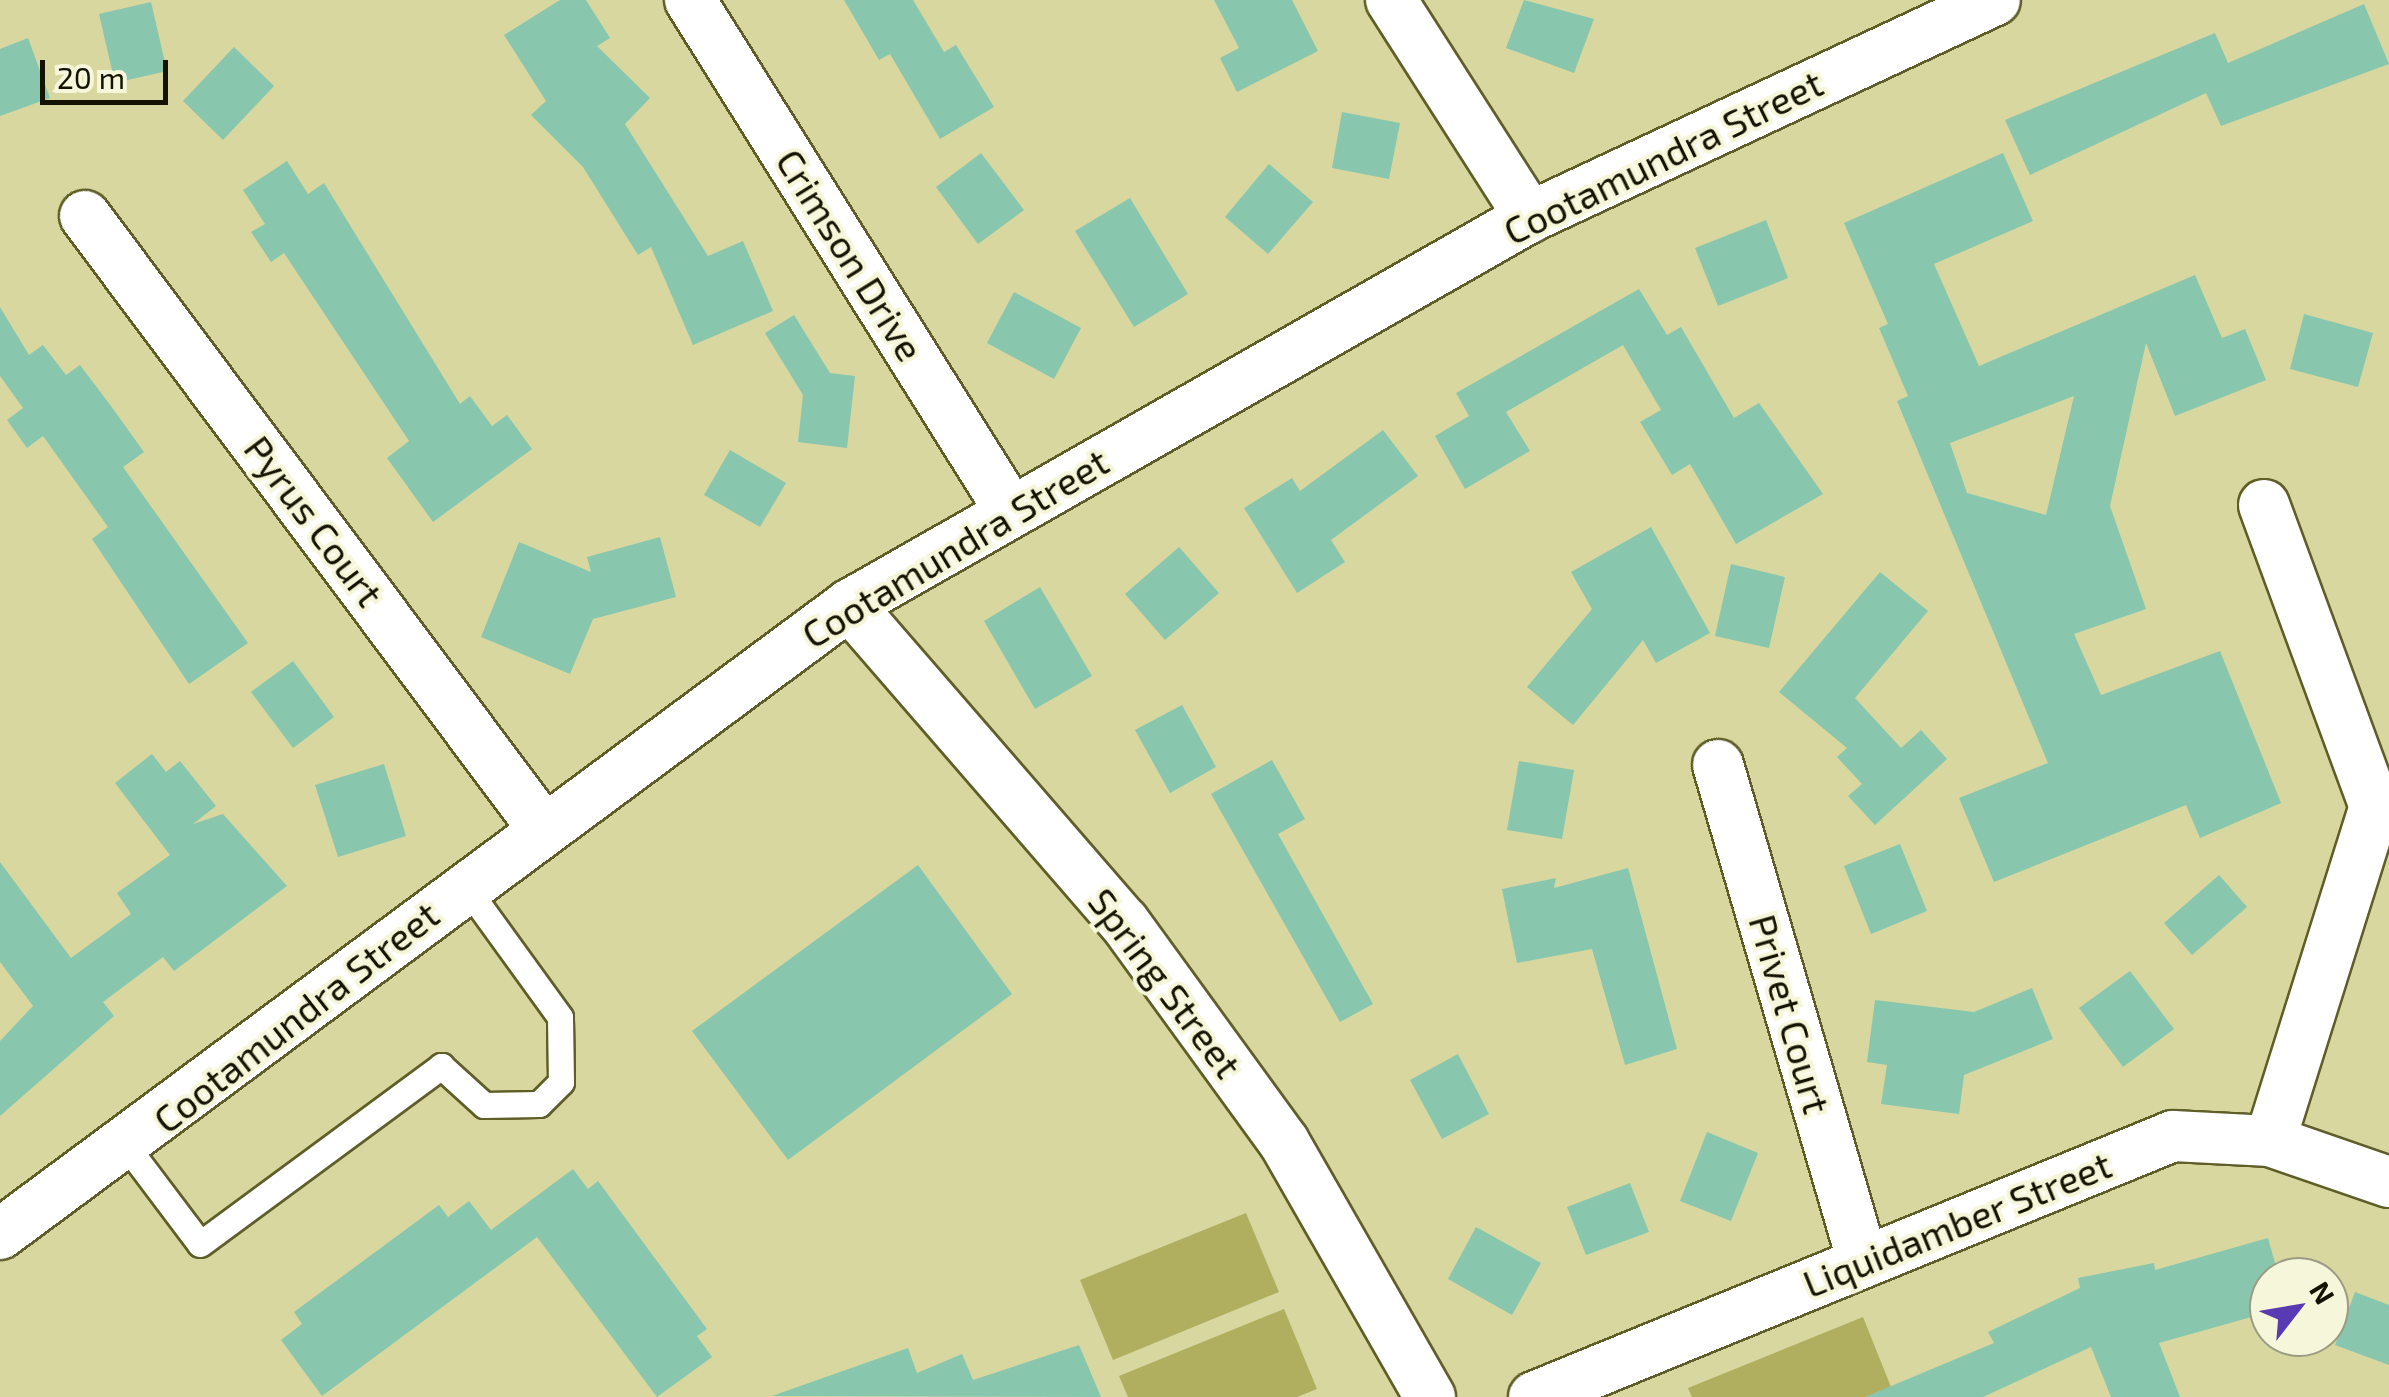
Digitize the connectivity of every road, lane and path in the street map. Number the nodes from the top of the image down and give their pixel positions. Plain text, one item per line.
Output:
1 (690, 0) edge
2 (1391, 0) edge
3 (1995, 0) edge
4 (85, 216) dead end
5 (1530, 218) junction
6 (2264, 505) dead end
7 (1009, 509) junction
8 (849, 605) junction
9 (1718, 766) dead end
10 (542, 826) junction
11 (464, 886) junction
12 (2270, 1141) junction
13 (128, 1147) junction
14 (2389, 1182) edge
15 (0, 1234) edge
16 (1863, 1262) junction
17 (1430, 1397) edge
18 (1534, 1397) edge

1 - 7 street, Crimson Drive
2 - 5 street
3 - 5 street, Cootamundra Street
4 - 10 street, Pyrus Court
5 - 7 street, Cootamundra Street
6 - 12 street
7 - 8 street, Cootamundra Street
8 - 10 street, Cootamundra Street
8 - 17 street, Spring Street
9 - 16 street, Privet Court
10 - 11 street, Cootamundra Street
11 - 13 street, Cootamundra Street
11 - 13 lane
12 - 14 street, Liquidamber Street
12 - 16 street, Liquidamber Street
13 - 15 street, Cootamundra Street
16 - 18 street, Liquidamber Street

